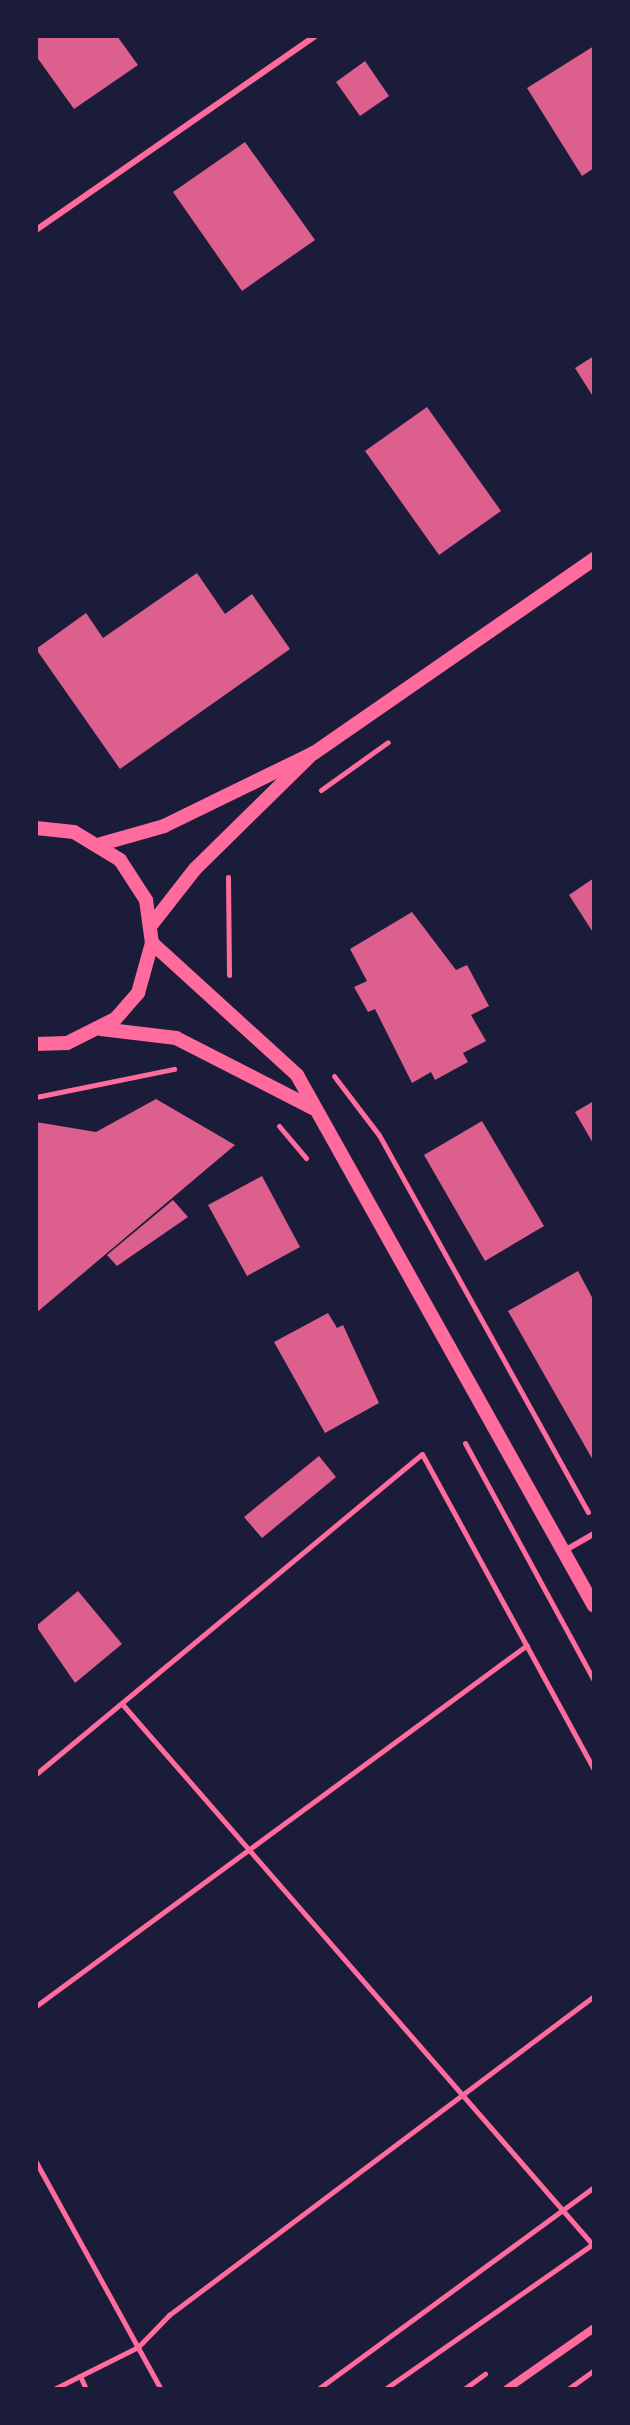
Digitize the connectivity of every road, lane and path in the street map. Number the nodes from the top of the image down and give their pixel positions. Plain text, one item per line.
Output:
1 (315, 36) edge
2 (36, 230) edge
3 (594, 559) edge
4 (396, 736) dead end
5 (314, 753) junction
6 (308, 800) dead end
7 (39, 825) edge
8 (101, 844) junction
9 (227, 871) dead end
10 (152, 924) junction
11 (152, 943) junction
12 (237, 988) dead end
13 (101, 1029) junction
14 (36, 1044) edge
15 (194, 1045) junction
16 (180, 1064) junction
17 (191, 1069) dead end
18 (330, 1071) dead end
19 (36, 1097) edge
20 (313, 1108) junction
21 (270, 1118) dead end
22 (316, 1171) dead end
23 (459, 1433) dead end
24 (594, 1524) edge
25 (594, 1534) edge
26 (564, 1551) junction
27 (594, 1606) edge
28 (527, 1645) junction
29 (594, 1681) edge
30 (123, 1705) junction
31 (594, 1769) edge
32 (36, 1774) edge
33 (246, 1851) junction
34 (594, 1996) edge
35 (36, 2006) edge
36 (459, 2094) junction
37 (36, 2162) edge
38 (594, 2187) edge
39 (561, 2209) junction
40 (593, 2244) edge
41 (594, 2328) edge
42 (138, 2347) junction
43 (594, 2370) edge
44 (80, 2376) junction
45 (54, 2389) edge
46 (86, 2389) edge
47 (161, 2389) edge
48 (318, 2389) edge
49 (385, 2389) edge
50 (507, 2389) edge
51 (568, 2389) edge

1 - 2 lane
3 - 5 street
4 - 6 path
5 - 8 street
5 - 10 street
7 - 8 street
8 - 10 street
9 - 12 path
10 - 11 street
11 - 13 street
11 - 20 street
13 - 14 street
13 - 15 street
15 - 16 path
15 - 20 street
16 - 17 path
16 - 19 path
18 - 24 path
20 - 26 street
21 - 22 path
23 - 29 path
25 - 26 lane
26 - 27 street
28 - 30 path
28 - 31 path
28 - 33 path
30 - 32 path
30 - 33 path
33 - 35 path
33 - 36 path
34 - 36 path
36 - 39 path
36 - 42 path
37 - 42 path
38 - 39 path
39 - 40 path
39 - 48 path
40 - 49 path
41 - 50 street
42 - 44 path
42 - 47 path
43 - 51 path
44 - 45 path
44 - 46 path

